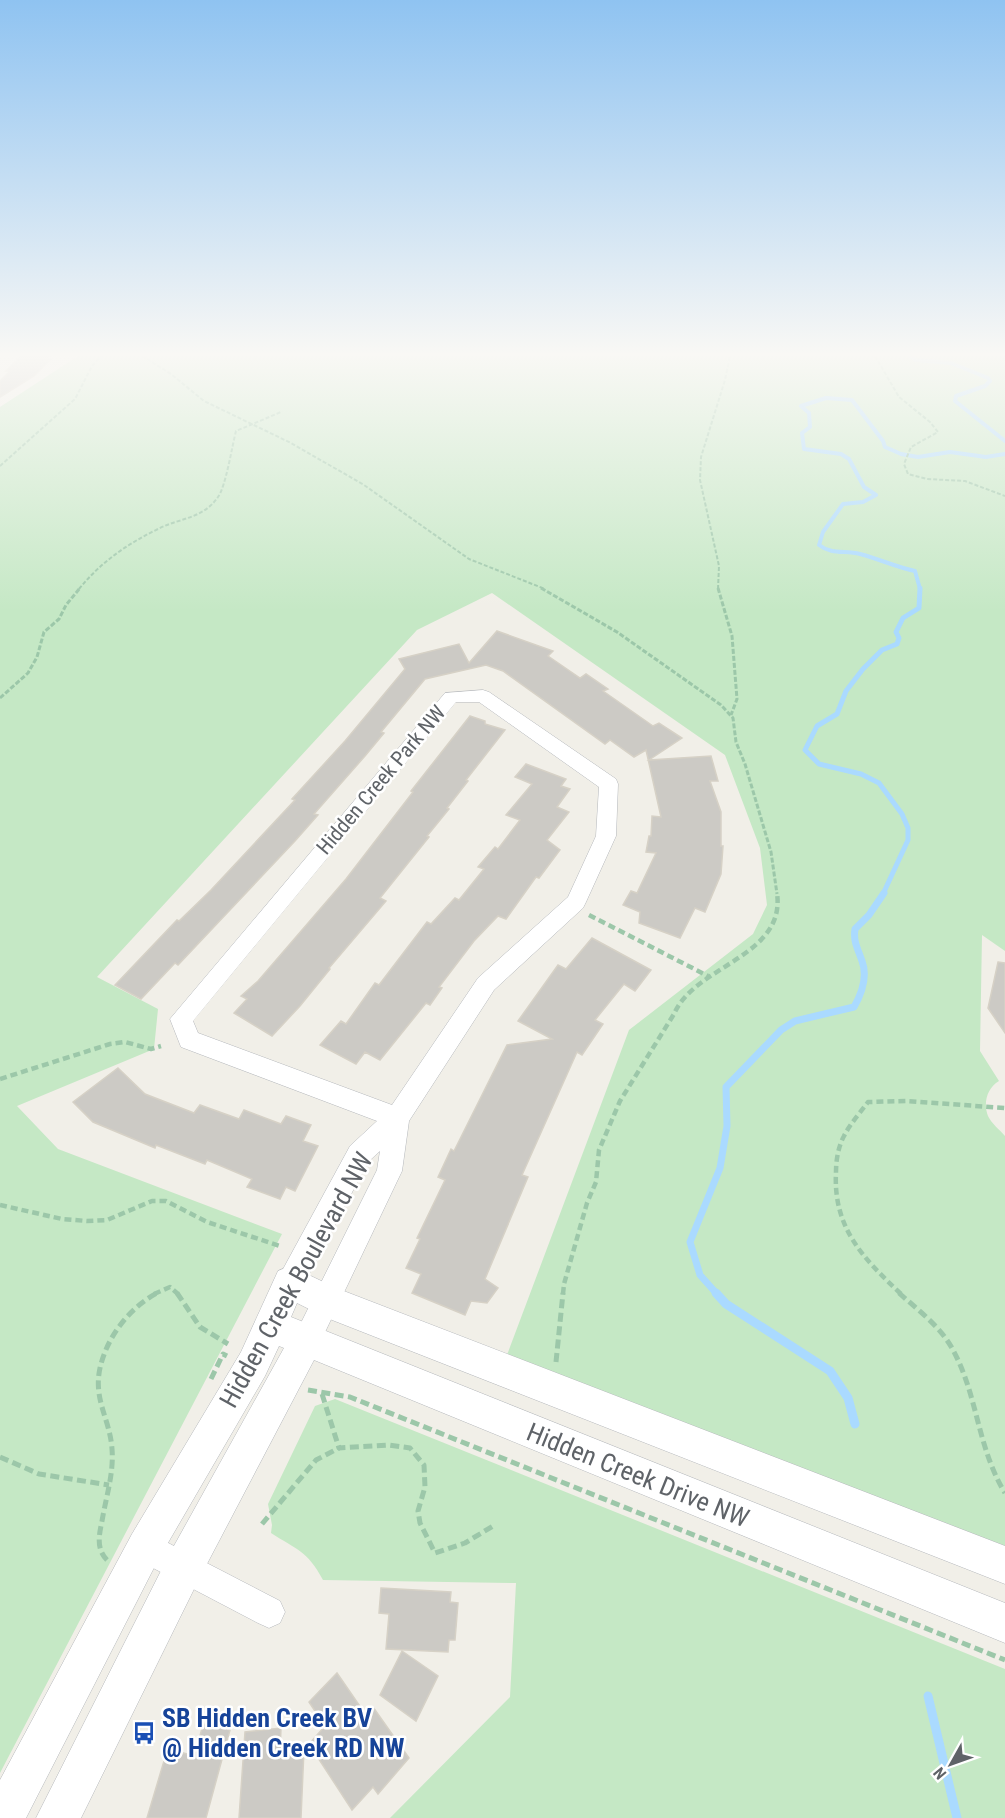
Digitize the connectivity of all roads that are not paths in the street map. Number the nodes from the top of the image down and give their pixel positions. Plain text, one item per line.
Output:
1 (397, 1118) junction
2 (290, 1282) junction
3 (327, 1300) junction
4 (271, 1326) junction
5 (306, 1341) junction
6 (145, 1547) junction
7 (1005, 1565) edge
8 (183, 1567) junction
9 (268, 1612) dead end
10 (1005, 1623) edge
11 (3, 1818) edge
12 (58, 1818) edge

1 - 1 street, Hidden Creek Park NW
1 - 2 street, Hidden Creek Boulevard NW
1 - 3 street, Hidden Creek Boulevard NW
2 - 3 street
2 - 4 street, Hidden Creek Boulevard NW
3 - 5 street, Hidden Creek Boulevard NW
3 - 7 street
4 - 5 street, Hidden Creek Drive NW
4 - 6 street, Hidden Creek Boulevard NW
5 - 8 street, Hidden Creek Boulevard NW
5 - 10 street, Hidden Creek Drive NW
6 - 8 street
6 - 11 street, Hidden Creek Boulevard NW
8 - 9 street
8 - 12 street, Hidden Creek Boulevard NW

